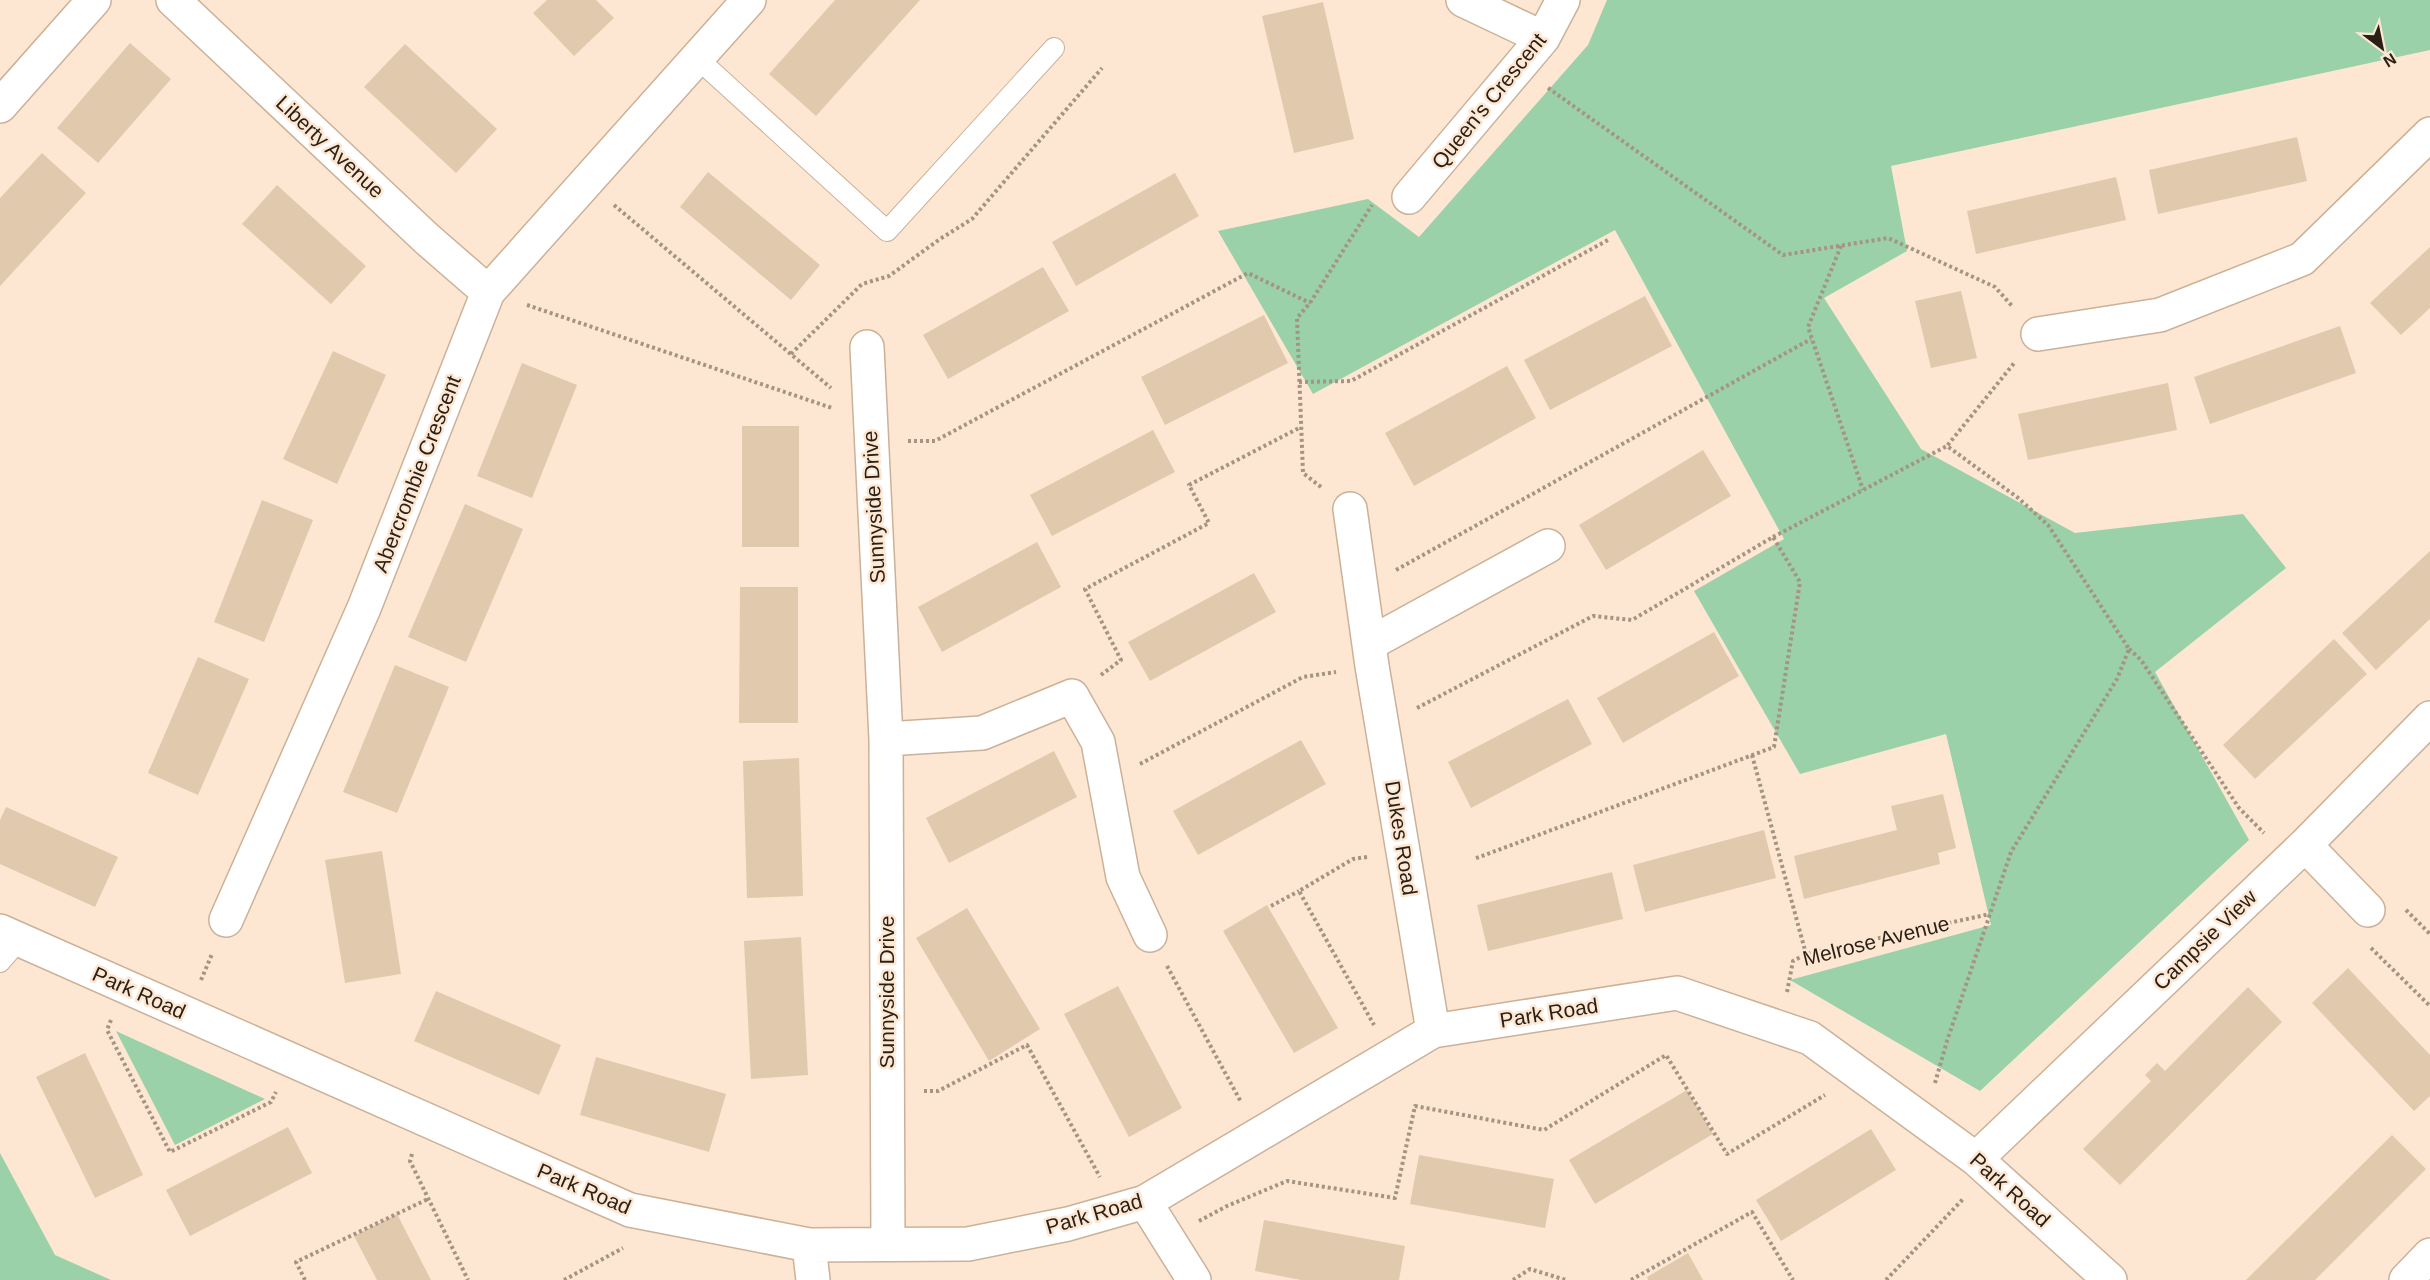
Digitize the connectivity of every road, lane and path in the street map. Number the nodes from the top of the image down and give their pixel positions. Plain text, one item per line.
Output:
1 (94, 0) edge
2 (173, 0) edge
3 (749, 0) edge
4 (1463, 0) edge
5 (1563, 0) edge
6 (1543, 38) junction
7 (1054, 48) dead end
8 (697, 58) junction
9 (1518, 66) junction
10 (1102, 68) dead end
11 (0, 106) edge
12 (2430, 134) edge
13 (586, 181) junction
14 (1409, 197) joint
15 (1608, 240) dead end
16 (1841, 245) junction
17 (488, 292) junction
18 (1310, 303) junction
19 (2038, 334) junction
20 (1811, 339) junction
21 (867, 347) dead end
22 (791, 354) junction
23 (1299, 382) junction
24 (1301, 427) junction
25 (871, 431) junction
26 (1947, 446) junction
27 (1863, 490) junction
28 (1350, 509) joint
29 (1773, 537) junction
30 (1548, 546) dead end
31 (1361, 590) junction
32 (2128, 649) junction
33 (1371, 655) junction
34 (1072, 696) junction
35 (2430, 718) edge
36 (1382, 726) junction
37 (886, 740) junction
38 (1752, 755) junction
39 (1104, 783) junction
40 (2239, 808) dead end
41 (2305, 845) junction
42 (1403, 852) junction
43 (1474, 859) dead end
44 (1299, 891) junction
45 (1271, 906) dead end
46 (2368, 910) dead end
47 (1990, 914) junction
48 (226, 920) joint
49 (1150, 935) joint
50 (2366, 943) dead end
51 (6, 944) edge
52 (1806, 954) junction
53 (123, 985) junction
54 (2430, 1006) edge
55 (188, 1014) junction
56 (1779, 1028) junction
57 (1433, 1031) junction
58 (1391, 1056) junction
59 (292, 1060) junction
60 (1859, 1074) junction
61 (888, 1091) junction
62 (425, 1119) junction
63 (1924, 1121) junction
64 (1258, 1134) junction
65 (1983, 1165) junction
66 (428, 1199) junction
67 (1131, 1206) junction
68 (660, 1216) junction
69 (1168, 1238) junction
70 (888, 1244) junction
71 (809, 1245) junction
72 (2430, 1255) edge
73 (305, 1280) edge
74 (468, 1280) edge
75 (564, 1280) edge
76 (813, 1280) edge
77 (1194, 1280) edge
78 (1513, 1280) edge
79 (1566, 1280) edge
80 (1631, 1280) edge
81 (1793, 1280) edge
82 (1886, 1280) edge
83 (2110, 1280) edge
84 (2406, 1280) edge

1 - 11 street
2 - 17 street, Liberty Avenue
3 - 8 street, Abercrombie Crescent
4 - 6 street
5 - 6 street, Queen's Crescent
6 - 9 street, Queen's Crescent
7 - 8 lane
8 - 13 street, Abercrombie Crescent
9 - 14 street, Queen's Crescent
9 - 16 path
10 - 22 path
12 - 19 street
13 - 17 street, Abercrombie Crescent
13 - 22 path
14 - 18 path
15 - 23 path
16 - 19 path
16 - 20 path
17 - 25 path
17 - 48 street, Abercrombie Crescent
18 - 23 path
18 - 25 path
19 - 26 path
20 - 27 path
20 - 31 path
21 - 25 street, Sunnyside Drive
22 - 25 path
23 - 24 path
24 - 28 path
24 - 34 path
25 - 37 street, Sunnyside Drive
26 - 27 path
26 - 32 path
27 - 29 path
28 - 31 street, Dukes Road
29 - 36 path
29 - 38 path
30 - 33 street
31 - 33 street, Dukes Road
32 - 40 path
32 - 47 path
33 - 36 street, Dukes Road
33 - 39 path
34 - 37 street
34 - 39 street
35 - 41 street, Campsie View
36 - 42 street, Dukes Road
37 - 61 street, Sunnyside Drive
38 - 43 path
38 - 52 path
39 - 49 street
41 - 46 street
41 - 65 street, Campsie View
42 - 44 path
42 - 57 street, Dukes Road
44 - 45 path
44 - 58 path
47 - 52 path, Melrose Avenue
47 - 63 path
48 - 55 path
49 - 64 path
50 - 54 path
51 - 53 street, Park Road
52 - 56 path, Melrose Avenue
53 - 55 street, Park Road
53 - 59 path
55 - 59 street, Park Road
56 - 57 street, Park Road
56 - 60 street, Park Road
57 - 58 street, Park Road
58 - 64 street, Park Road
59 - 62 street, Park Road
60 - 63 street, Park Road
60 - 69 path
61 - 67 path
61 - 70 street, Sunnyside Drive
62 - 66 path
62 - 68 street, Park Road
63 - 65 street, Park Road
64 - 67 street, Park Road
65 - 82 path
65 - 83 street, Park Road
66 - 73 path
66 - 74 path
67 - 69 street
67 - 70 street, Park Road
68 - 71 street, Park Road
68 - 75 path
69 - 77 street
70 - 71 street, Park Road
71 - 76 street
72 - 84 street
78 - 79 path
80 - 81 path

